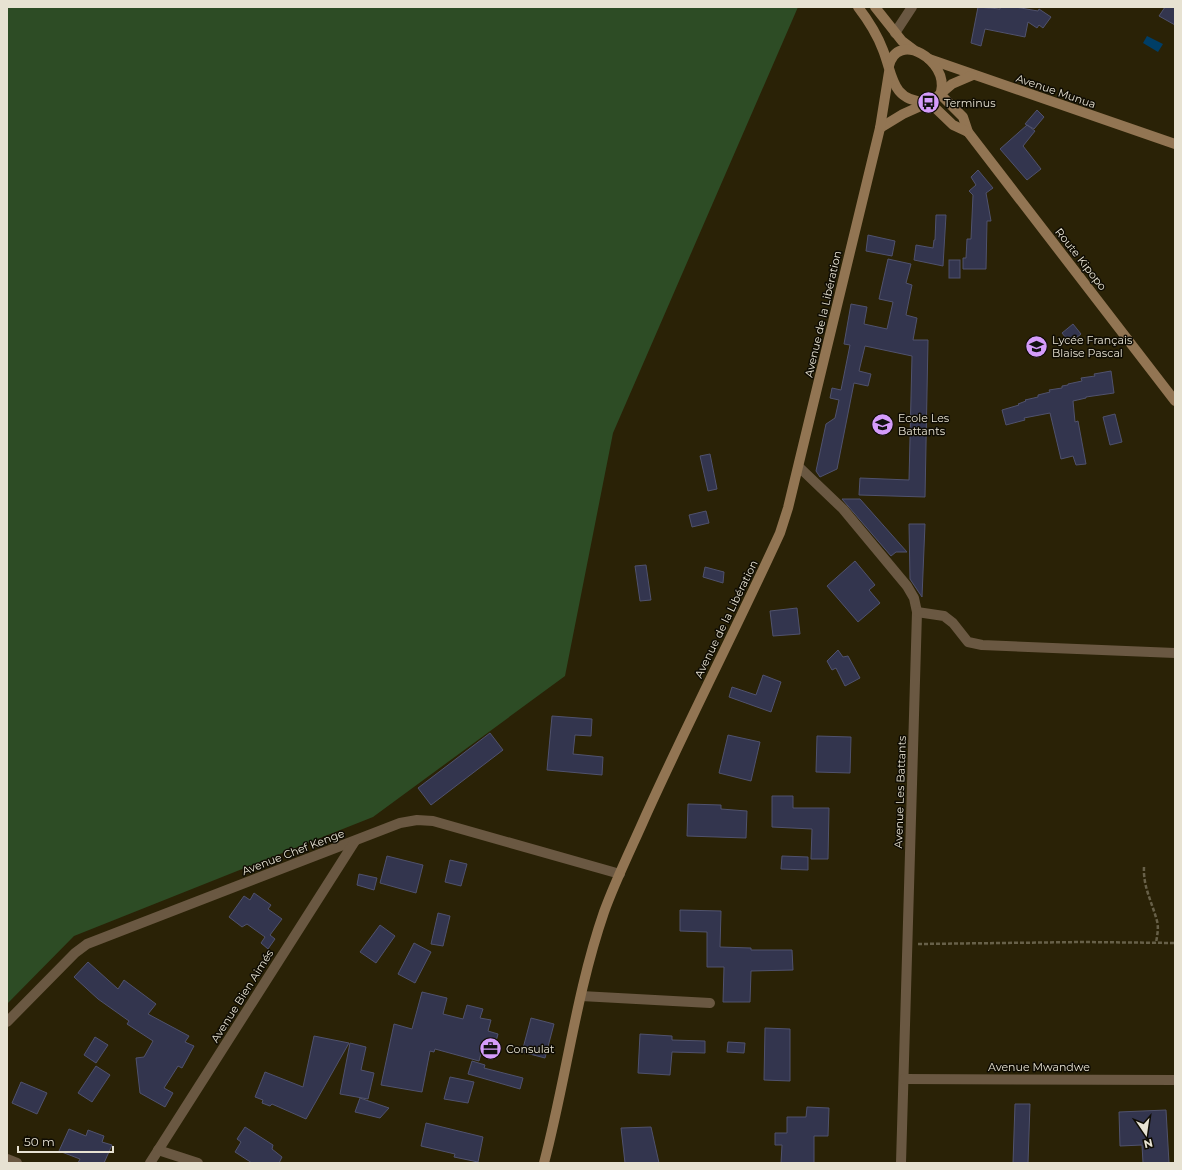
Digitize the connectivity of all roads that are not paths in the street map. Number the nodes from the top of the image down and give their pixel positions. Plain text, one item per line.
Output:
1 (858, 7) edge
2 (875, 7) edge
3 (912, 7) edge
4 (895, 33) junction
5 (914, 50) junction
6 (927, 57) junction
7 (889, 69) junction
8 (973, 75) junction
9 (940, 93) junction
10 (928, 102) junction
11 (880, 128) junction
12 (968, 132) junction
13 (1175, 144) edge
14 (1175, 401) edge
15 (799, 467) junction
16 (917, 612) junction
17 (1175, 653) edge
18 (355, 841) junction
19 (620, 874) junction
20 (581, 996) junction
21 (710, 1003) dead end
22 (7, 1022) edge
23 (904, 1079) junction
24 (1175, 1080) edge
25 (158, 1150) junction
26 (7, 1159) edge
27 (17, 1163) edge
28 (150, 1163) edge
29 (198, 1163) edge
30 (544, 1163) edge
31 (901, 1163) edge

1 - 7 street
2 - 4 street
3 - 4 street
4 - 5 street
5 - 6 street
5 - 7 street
6 - 8 street, Avenue Munua
6 - 9 street
7 - 10 street
7 - 11 street, Avenue de la Libération
8 - 9 street
8 - 13 street, Avenue Munua
9 - 10 street
9 - 12 street, Route Kipopo
10 - 11 street
10 - 12 street, Route Kipopo
11 - 15 street, Avenue de la Libération
12 - 14 street, Route Kipopo
15 - 16 street, Avenue Les Battants
15 - 19 street, Avenue de la Libération
16 - 17 street
16 - 23 street, Avenue Les Battants
18 - 19 street, Avenue Chef Kenge
18 - 22 street, Avenue Chef Kenge
18 - 25 street, Avenue Bien Aimés
19 - 20 street, Avenue de la Libération
20 - 21 street
20 - 30 street, Avenue de la Libération
23 - 24 street, Avenue Mwandwe
23 - 31 street, Avenue Les Battants
25 - 28 street, Avenue Bien Aimés
25 - 29 street
26 - 27 street

